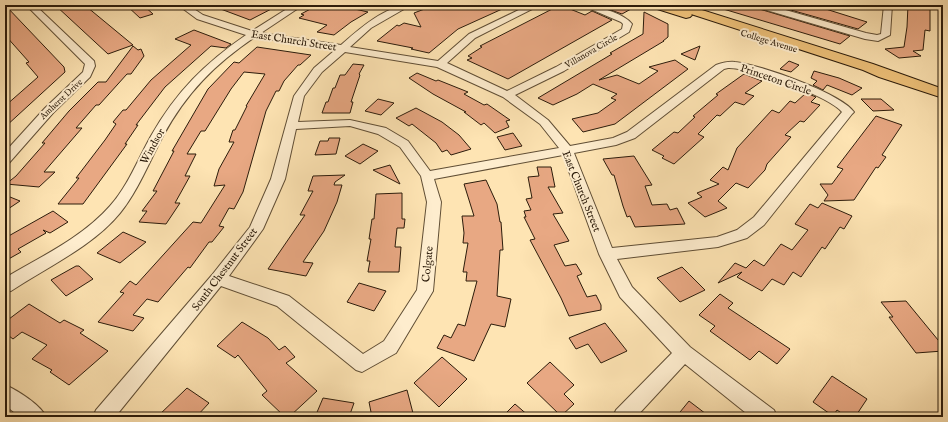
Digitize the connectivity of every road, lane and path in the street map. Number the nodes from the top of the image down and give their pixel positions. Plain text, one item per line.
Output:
1 (30, 5) edge
2 (182, 5) edge
3 (299, 5) edge
4 (407, 5) edge
5 (536, 5) edge
6 (585, 5) edge
7 (655, 5) edge
8 (675, 5) edge
9 (759, 5) edge
10 (888, 5) edge
11 (253, 34) junction
12 (344, 48) junction
13 (440, 64) junction
14 (884, 74) junction
15 (943, 94) edge
16 (507, 95) junction
17 (291, 126) junction
18 (567, 150) junction
19 (5, 160) edge
20 (427, 176) junction
21 (607, 254) junction
22 (218, 279) junction
23 (5, 286) edge
24 (684, 353) junction
25 (5, 394) edge
26 (36, 417) edge
27 (103, 417) edge
28 (623, 417) edge
29 (767, 417) edge

1 - 19 street, Amherst Drive
2 - 11 street, East Church Street
3 - 11 street, Windsor
4 - 12 street, South Chestnut Street
5 - 13 street
6 - 16 street, Villanova Circle
7 - 14 main road, College Avenue
8 - 14 main road, College Avenue
9 - 10 street
11 - 12 street, East Church Street
11 - 23 street, Windsor
12 - 13 street, East Church Street
12 - 17 street, South Chestnut Street
13 - 16 street, East Church Street
14 - 15 main road, College Avenue
16 - 18 street, East Church Street
17 - 20 street, Colgate
17 - 22 street, South Chestnut Street
18 - 20 street, Princeton Circle
18 - 21 street, East Church Street
18 - 21 street, Princeton Circle
20 - 22 street, Colgate
21 - 24 street, East Church Street
22 - 27 street, South Chestnut Street
24 - 28 street
24 - 29 street, East Church Street
25 - 26 street

